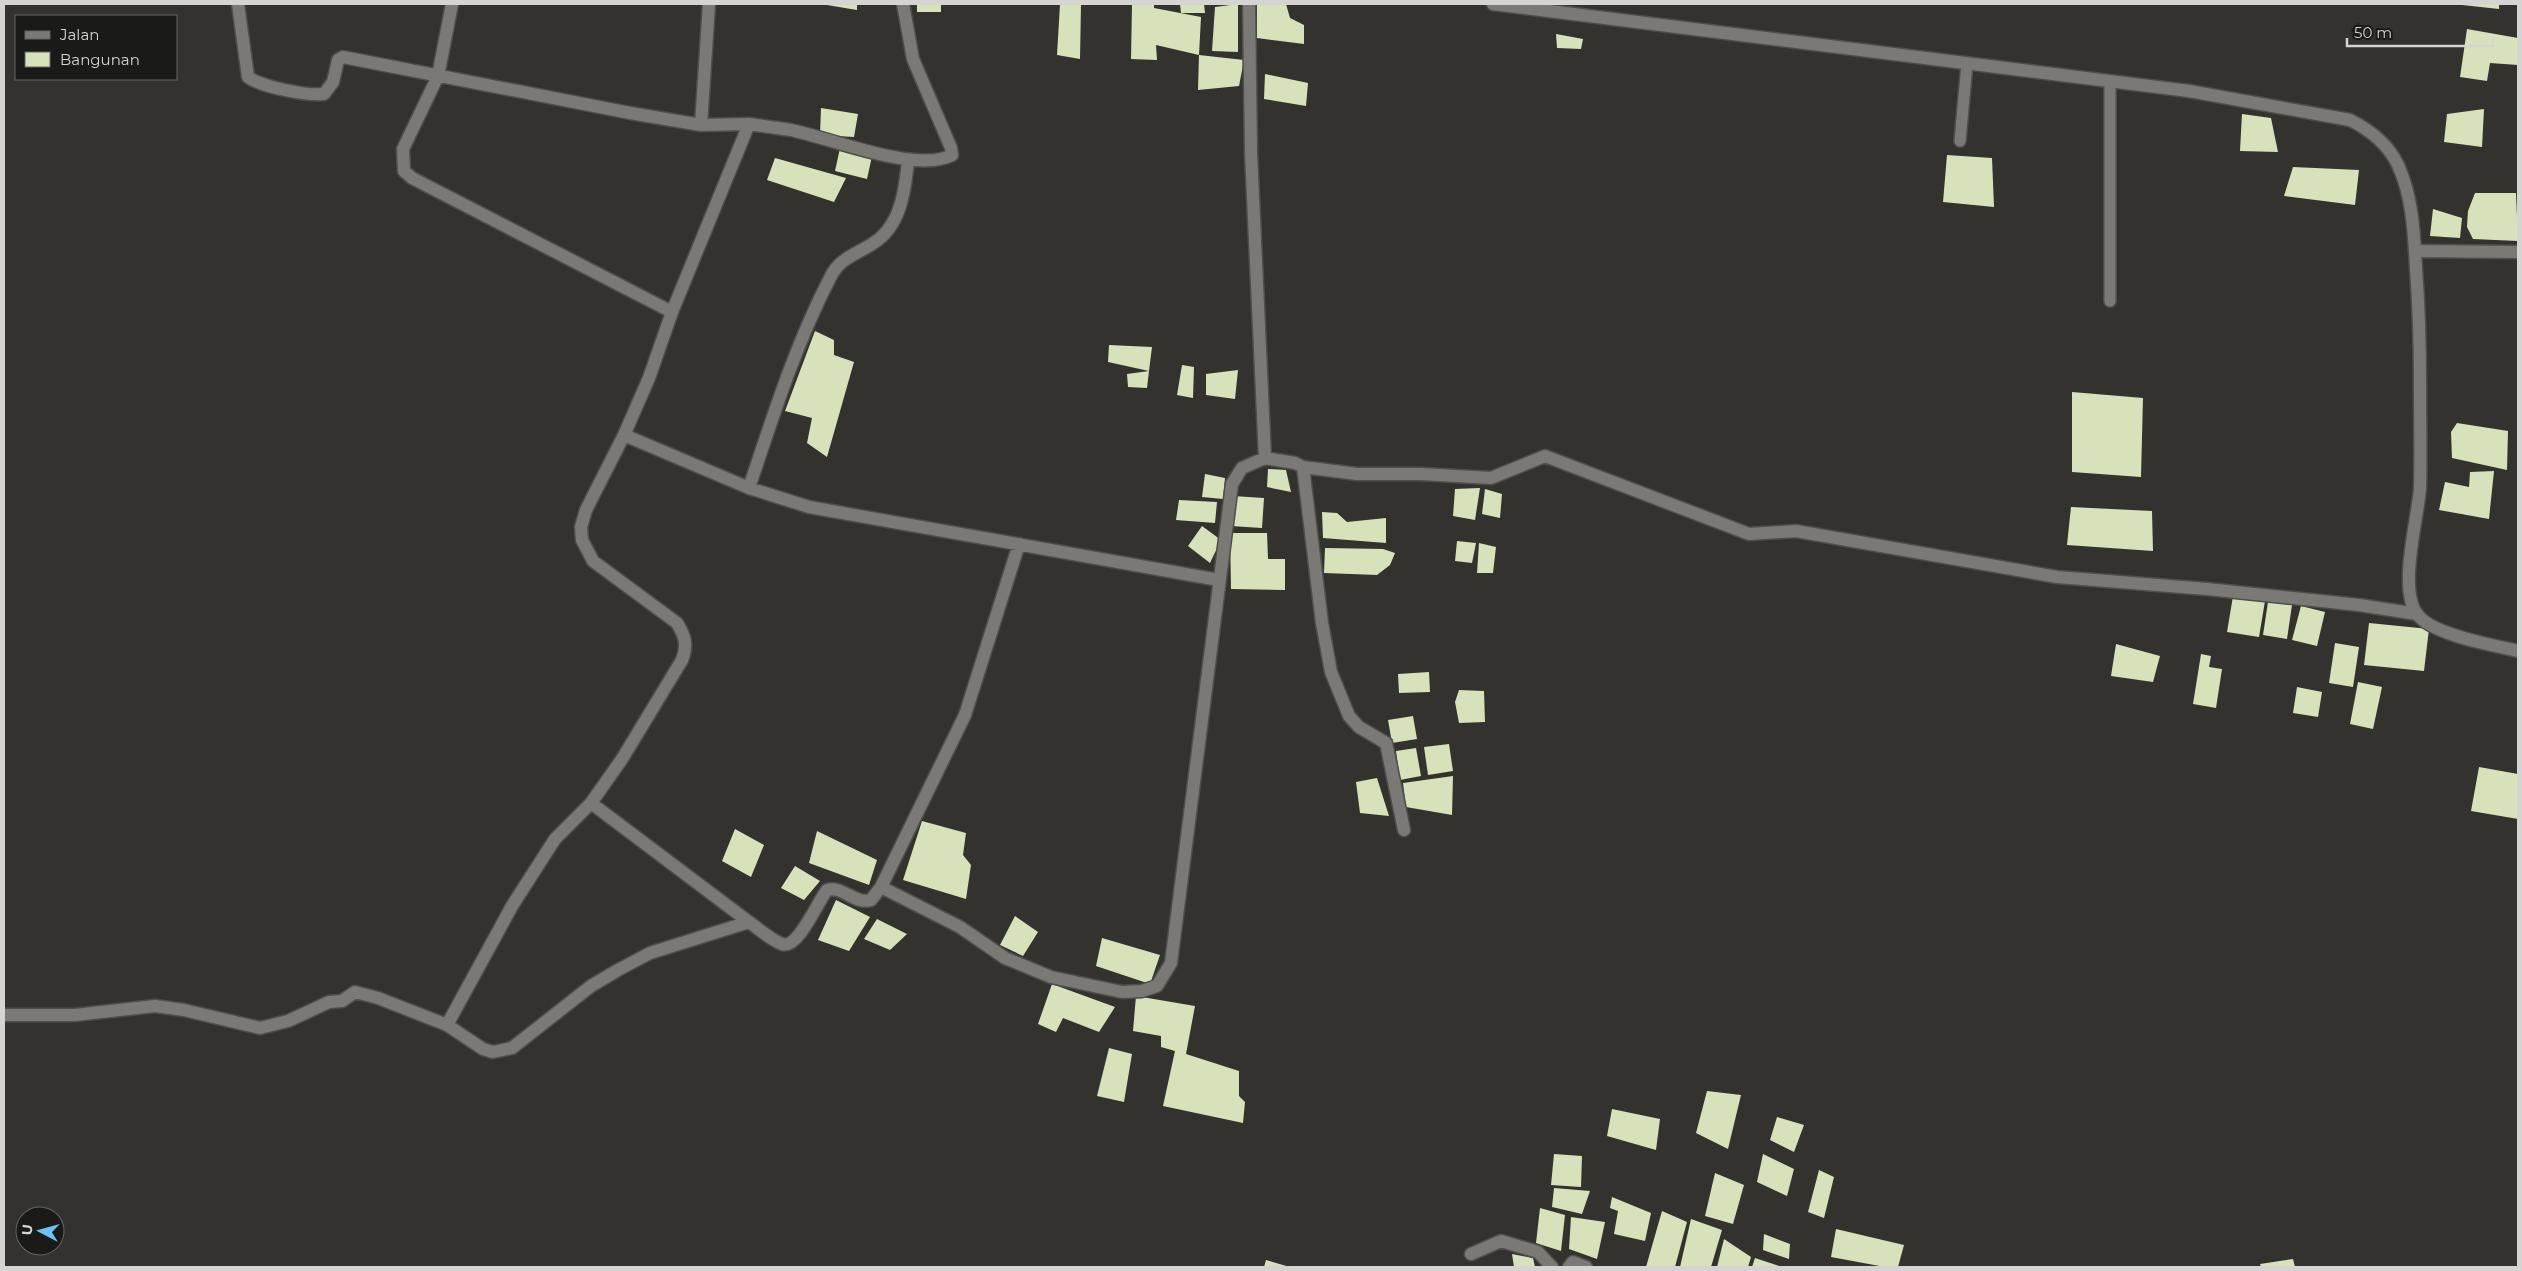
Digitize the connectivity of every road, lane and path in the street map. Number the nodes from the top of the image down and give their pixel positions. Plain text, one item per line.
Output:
1 (238, 4) edge
2 (452, 4) edge
3 (709, 4) edge
4 (903, 4) edge
5 (1249, 4) edge
6 (1493, 4) edge
7 (1967, 64) junction
8 (438, 76) junction
9 (2110, 81) junction
10 (701, 124) junction
11 (749, 124) junction
12 (1960, 141) dead end
13 (908, 161) junction
14 (2415, 251) junction
15 (2518, 252) edge
16 (2110, 301) dead end
17 (672, 312) junction
18 (624, 435) junction
19 (1265, 458) junction
20 (1303, 467) junction
21 (749, 488) junction
22 (1019, 544) junction
23 (1219, 580) junction
24 (2417, 614) junction
25 (2518, 651) edge
26 (591, 803) junction
27 (1404, 830) dead end
28 (881, 887) junction
29 (749, 922) junction
30 (4, 1015) edge
31 (447, 1024) junction
32 (1471, 1254) dead end
33 (1552, 1267) edge
34 (1569, 1267) edge
35 (1586, 1267) edge

1 - 8 street
2 - 8 street
3 - 10 street
4 - 13 street
5 - 19 street
6 - 7 street
7 - 9 street
7 - 12 lane
8 - 10 street
8 - 17 street
9 - 14 street
9 - 16 lane
10 - 11 street
11 - 13 street
11 - 17 street
13 - 21 street
14 - 15 street
14 - 24 street
17 - 18 street
18 - 21 street
18 - 26 street
19 - 20 street
19 - 23 street
20 - 24 street
20 - 27 street
21 - 22 street
22 - 23 street
22 - 28 street
23 - 28 street
24 - 25 street
26 - 29 street
26 - 31 street
28 - 29 street
29 - 31 street
30 - 31 street
32 - 33 street
34 - 35 street

